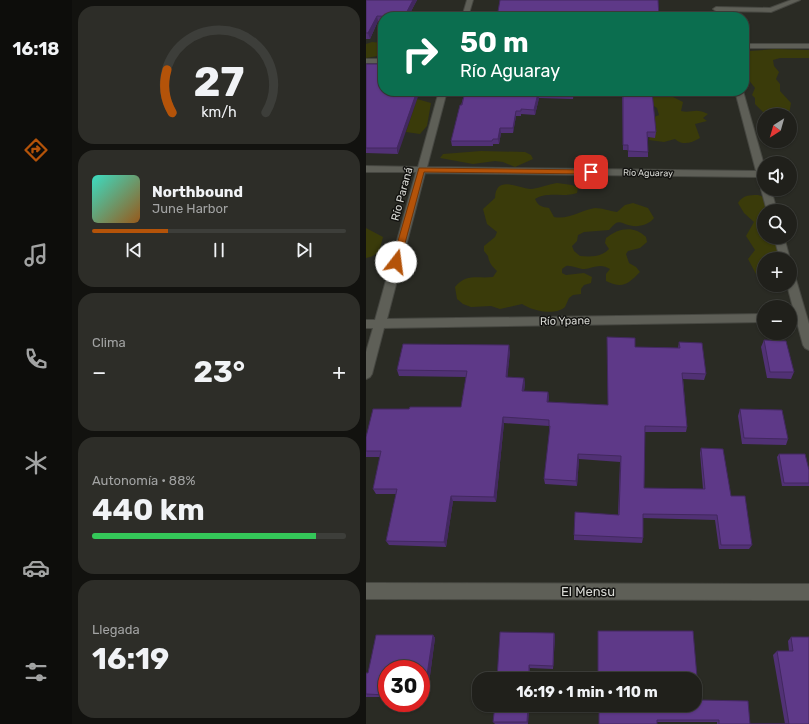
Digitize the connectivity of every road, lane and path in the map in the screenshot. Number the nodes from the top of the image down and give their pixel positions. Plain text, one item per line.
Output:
1 (470, 0) edge
2 (713, 0) edge
3 (797, 0) edge
4 (716, 9) junction
5 (466, 12) edge
6 (717, 12) edge
7 (749, 46) edge
8 (809, 46) edge
9 (366, 61) edge
10 (378, 61) edge
11 (442, 96) edge
12 (740, 96) edge
13 (757, 156) edge
14 (366, 169) edge
15 (421, 170) junction
16 (757, 178) edge
17 (794, 292) edge
18 (800, 317) edge
19 (757, 318) edge
20 (366, 324) edge
21 (379, 324) junction
22 (809, 345) edge
23 (366, 374) edge
24 (366, 591) edge
25 (809, 592) edge

1 - 5 street
2 - 4 street
3 - 4 street
4 - 6 street
7 - 8 street
9 - 10 street
11 - 15 street, Río Paraná
12 - 13 street
14 - 15 street, Río Aguaray
15 - 16 street, Río Aguaray
15 - 21 street, Río Paraná
17 - 18 street
18 - 22 street
19 - 21 street, Río Ypane
20 - 21 street, Río Ypane
21 - 23 street, Río Paraná
24 - 25 street, El Mensu

